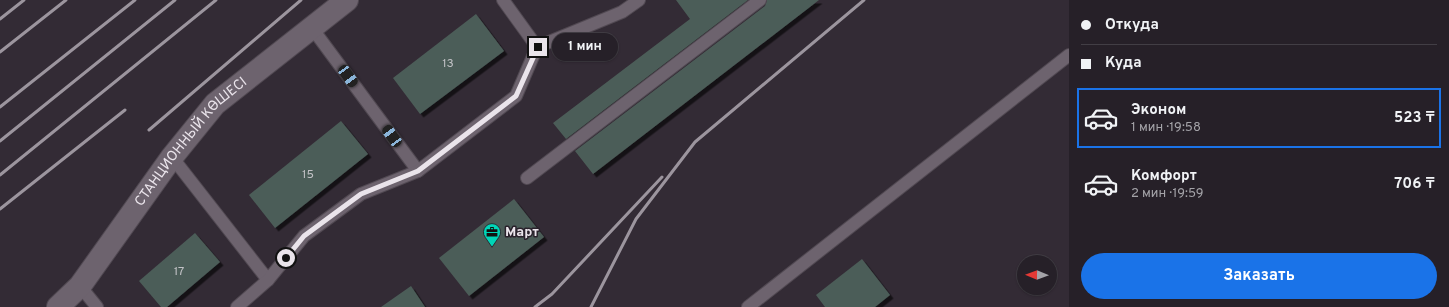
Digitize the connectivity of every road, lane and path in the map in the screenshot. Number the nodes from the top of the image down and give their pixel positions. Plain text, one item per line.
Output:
1 (347, 0) edge
2 (503, 0) edge
3 (639, 0) edge
4 (760, 0) edge
5 (312, 28) junction
6 (538, 47) junction
7 (1069, 55) edge
8 (172, 157) junction
9 (418, 171) junction
10 (527, 178) dead end
11 (268, 280) junction
12 (80, 286) junction
13 (58, 307) edge
14 (97, 307) edge
15 (237, 307) edge
16 (748, 307) edge

1 - 5 street, СТАНЦИОННЫЙ КӨШЕСІ
2 - 6 lane
3 - 6 lane
4 - 10 lane
5 - 8 street, СТАНЦИОННЫЙ КӨШЕСІ
5 - 9 lane
6 - 9 lane
7 - 16 lane
8 - 11 lane
8 - 12 street, СТАНЦИОННЫЙ КӨШЕСІ
9 - 11 lane
11 - 15 lane
12 - 13 street, СТАНЦИОННЫЙ КӨШЕСІ
12 - 14 lane

